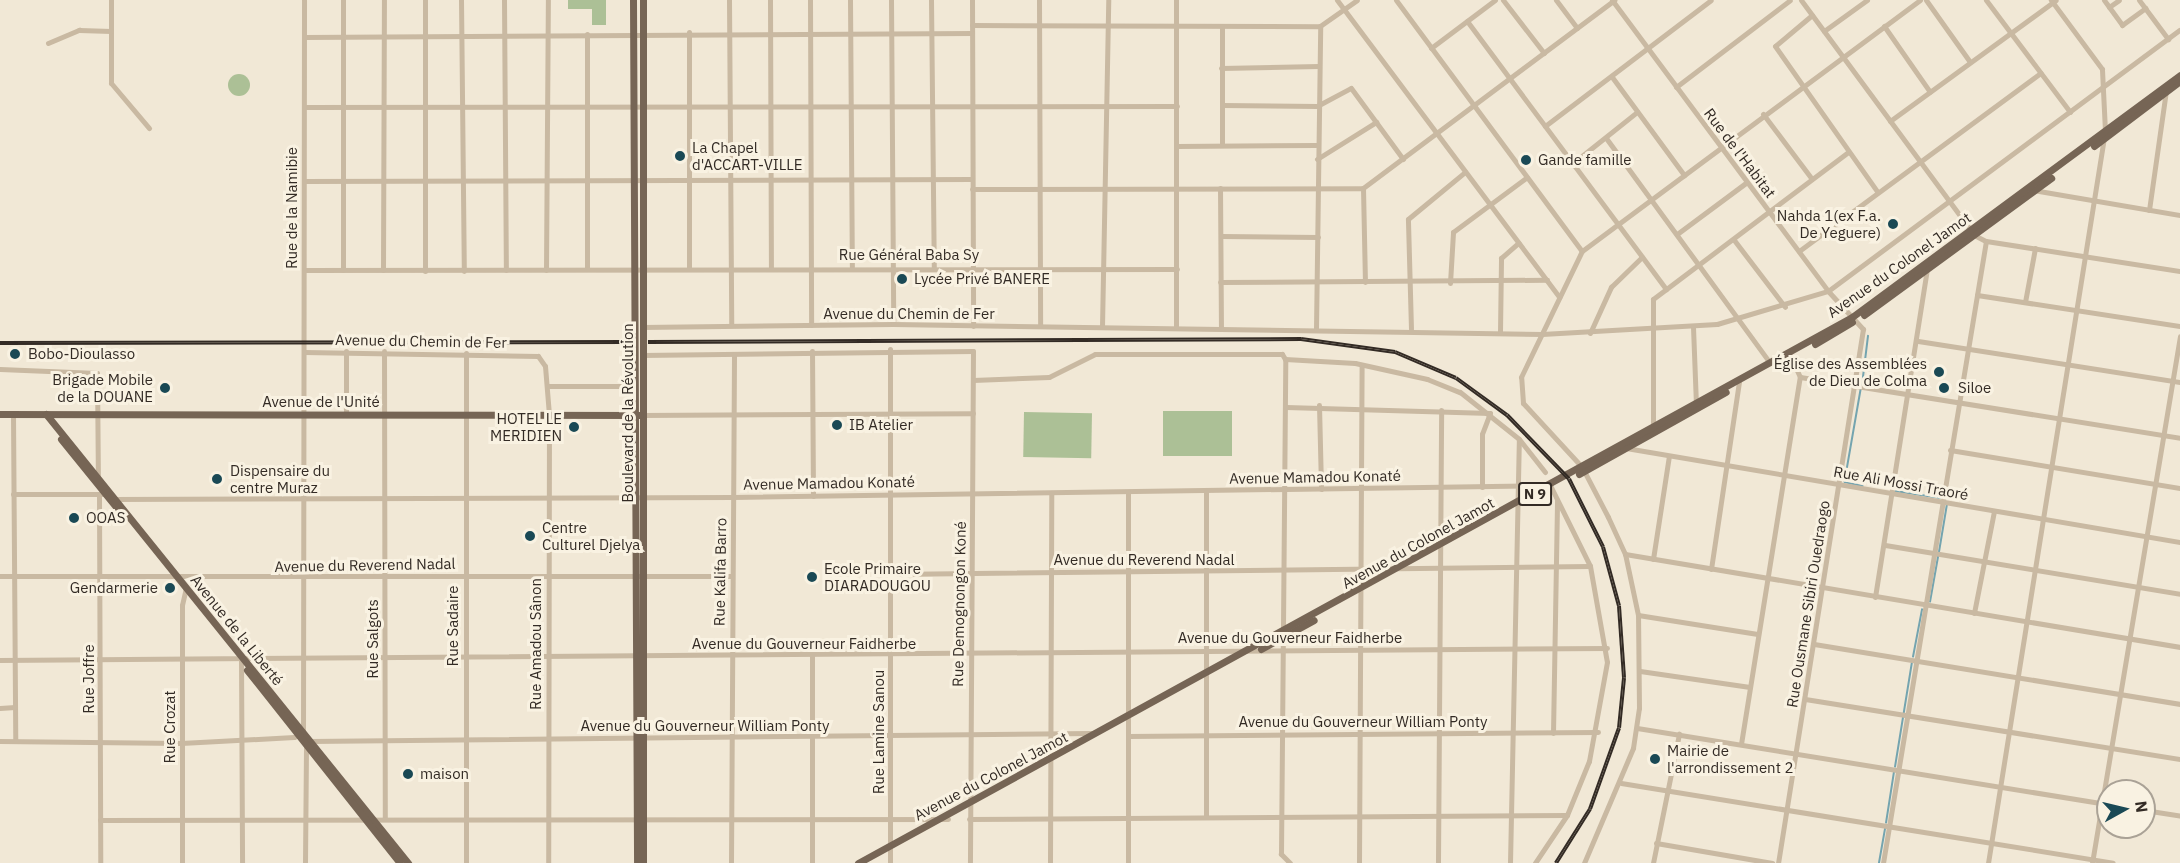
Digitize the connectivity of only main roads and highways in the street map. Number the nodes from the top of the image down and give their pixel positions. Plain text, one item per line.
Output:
1 (633, 0) edge
2 (643, 0) edge
3 (2180, 75) edge
4 (2180, 81) edge
5 (637, 106) junction
6 (2105, 134) junction
7 (1973, 233) junction
8 (638, 269) junction
9 (1854, 319) junction
10 (1790, 355) junction
11 (1738, 383) junction
12 (1697, 406) junction
13 (0, 414) edge
14 (44, 414) junction
15 (639, 415) junction
16 (1623, 447) junction
17 (1128, 720) junction
18 (1051, 761) junction
19 (969, 805) junction
20 (639, 818) junction
21 (368, 819) junction
22 (890, 848) junction
23 (400, 863) edge
24 (408, 863) edge
25 (636, 863) edge
26 (643, 863) edge
27 (858, 863) edge
28 (865, 863) edge

1 - 5 main road, Boulevard de la Révolution
2 - 5 main road, Boulevard de la Révolution
3 - 6 main road, Avenue du Colonel Jamot / N 9
4 - 6 main road, Avenue du Colonel Jamot / N 9
5 - 8 main road, Boulevard de la Révolution
5 - 8 main road, Boulevard de la Révolution
6 - 7 main road, Avenue du Colonel Jamot / N 9
7 - 9 main road, Avenue du Colonel Jamot / N 9
7 - 9 main road, Avenue du Colonel Jamot / N 9
8 - 15 main road, Boulevard de la Révolution
8 - 15 main road, Boulevard de la Révolution
9 - 10 main road, Avenue du Colonel Jamot / N 9
10 - 11 main road, Avenue du Colonel Jamot / N 9
10 - 11 main road, Avenue du Colonel Jamot / N 9
11 - 12 main road, Avenue du Colonel Jamot / N 9
12 - 16 main road, Avenue du Colonel Jamot / N 9
12 - 16 main road, Avenue du Colonel Jamot / N 9
13 - 14 main road, Avenue de l'Unité
14 - 15 main road, Avenue de l'Unité
14 - 21 main road, Avenue de la Liberté
15 - 20 main road, Boulevard de la Révolution
16 - 17 main road, Avenue du Colonel Jamot / N 9
17 - 18 main road, Avenue du Colonel Jamot / N 9
17 - 18 main road, Avenue du Colonel Jamot / N 9
18 - 19 main road, Avenue du Colonel Jamot / N 9
19 - 22 main road, Avenue du Colonel Jamot / N 9
19 - 22 main road, Avenue du Colonel Jamot / N 9
20 - 25 main road, Boulevard de la Révolution
20 - 26 main road, Boulevard de la Révolution
21 - 23 main road, Avenue de la Liberté
21 - 24 main road, Avenue de la Liberté
22 - 27 main road, Avenue du Colonel Jamot / N 9
22 - 28 main road, Avenue du Colonel Jamot / N 9

